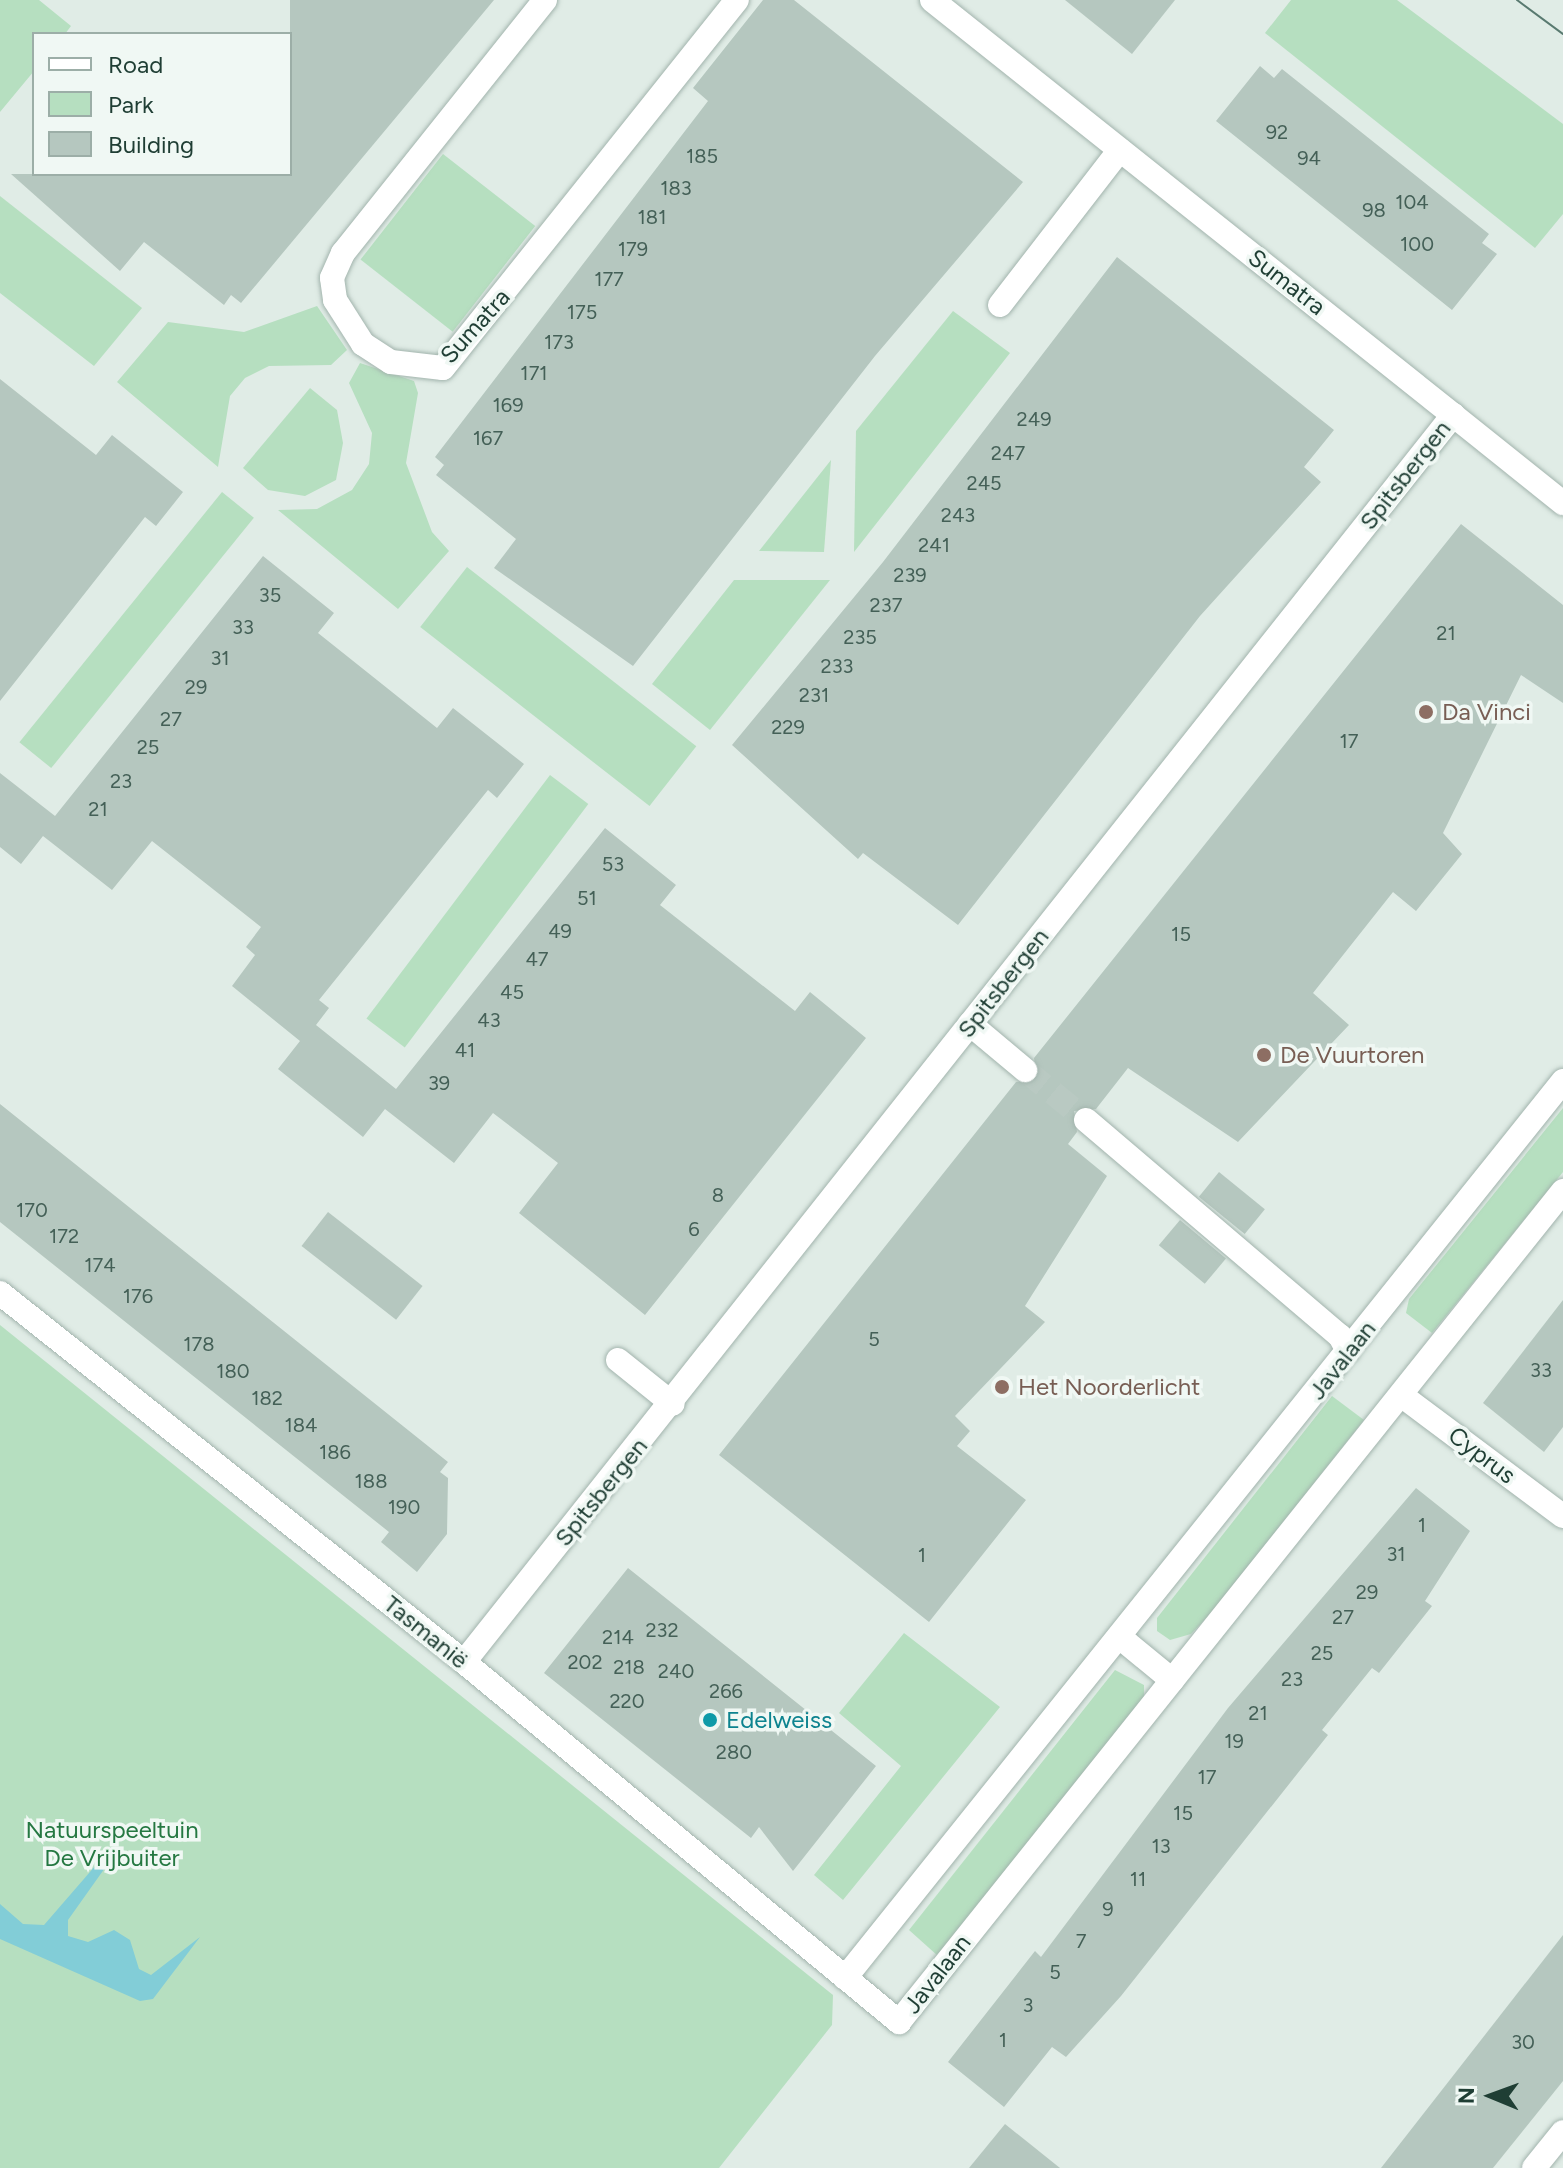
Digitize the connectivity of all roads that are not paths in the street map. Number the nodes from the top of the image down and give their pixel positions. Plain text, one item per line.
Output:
1 (545, 0) edge
2 (737, 0) edge
3 (932, 0) edge
4 (1120, 150) junction
5 (1000, 305) dead end
6 (1453, 415) junction
7 (1563, 503) edge
8 (970, 1024) junction
9 (1025, 1070) tunnel mouth
10 (1563, 1081) edge
11 (1086, 1120) tunnel mouth
12 (1563, 1191) edge
13 (0, 1293) edge
14 (1348, 1351) junction
15 (618, 1360) dead end
16 (1401, 1395) junction
17 (673, 1404) junction
18 (1563, 1516) edge
19 (1122, 1639) junction
20 (464, 1662) junction
21 (1172, 1680) junction
22 (845, 1978) junction
23 (1563, 2132) edge
24 (1534, 2168) edge

1 - 2 street, Sumatra
3 - 4 street, Sumatra
4 - 5 street
4 - 6 street, Sumatra
6 - 7 street, Spitsbergen
6 - 8 street, Spitsbergen
8 - 9 street
8 - 17 street, Spitsbergen
10 - 14 street, Javalaan
11 - 14 street
12 - 16 street, Javalaan
13 - 20 street, Tasmanië
14 - 19 street, Javalaan
15 - 17 street
16 - 18 street, Cyprus
16 - 21 street, Javalaan
17 - 20 street, Spitsbergen
19 - 21 street
19 - 22 street, Javalaan
20 - 22 street, Tasmanië
21 - 22 street, Javalaan
23 - 24 street

